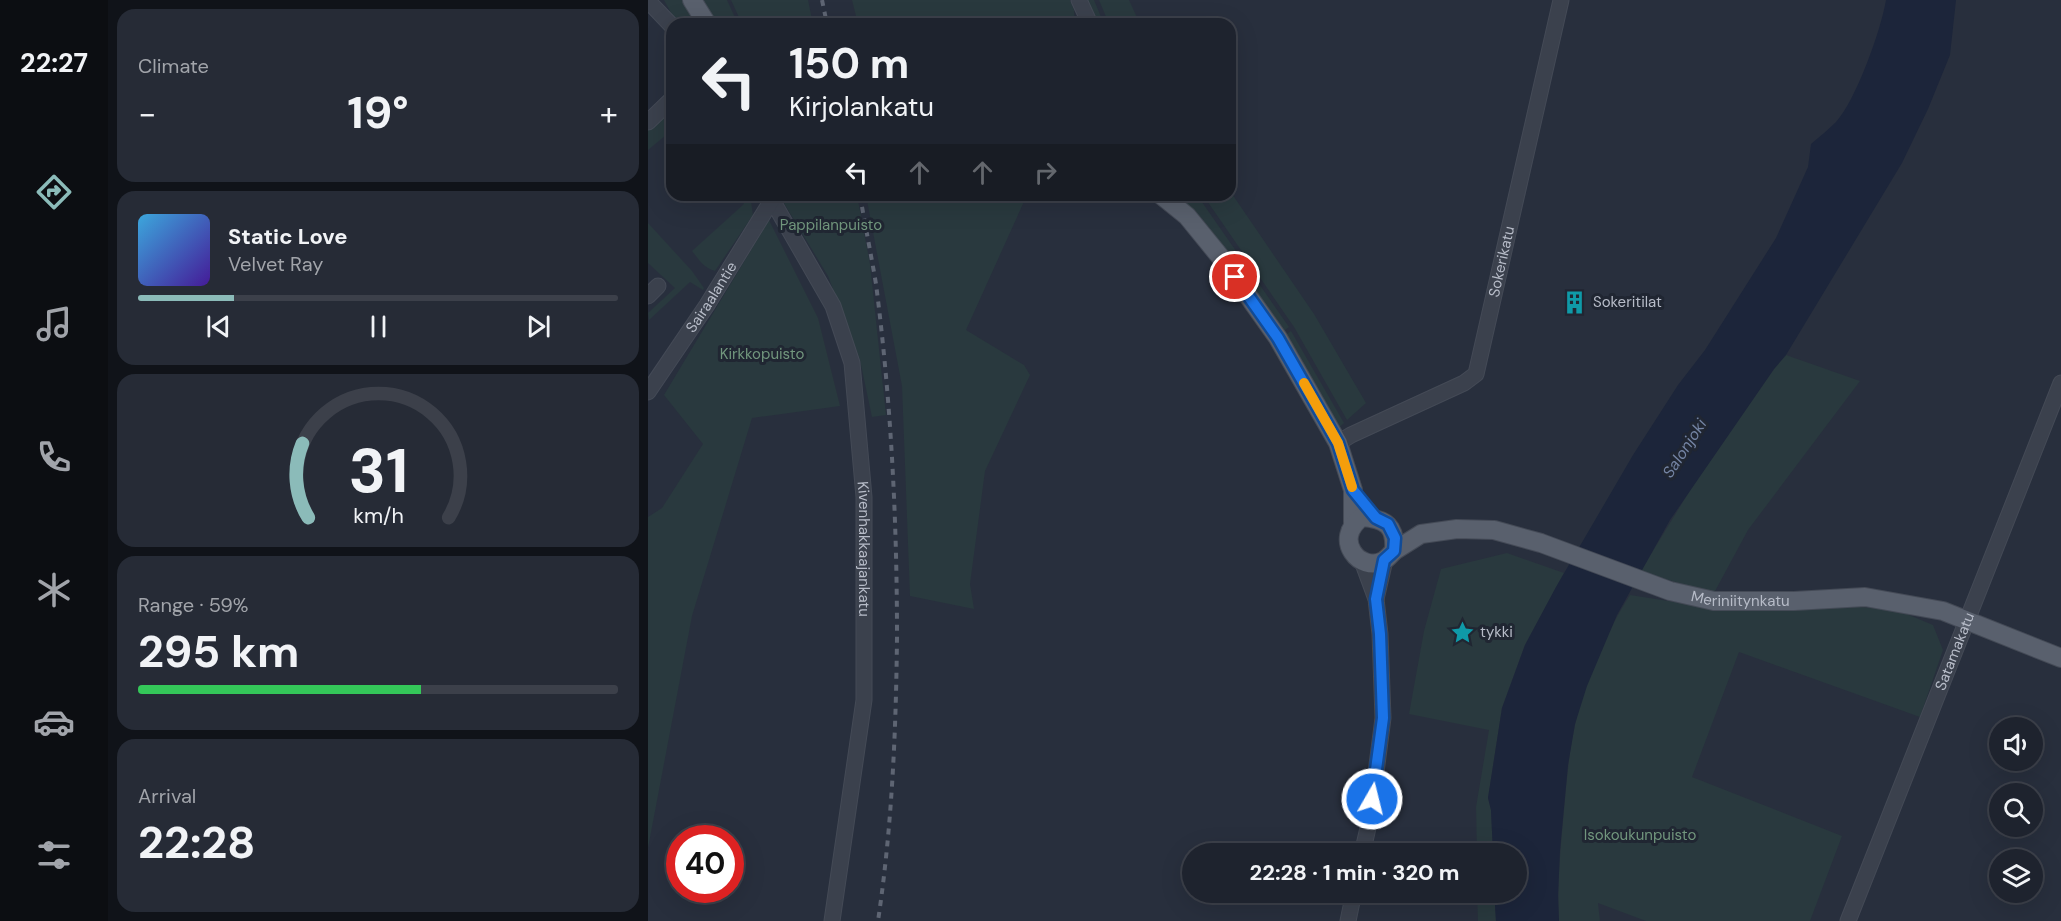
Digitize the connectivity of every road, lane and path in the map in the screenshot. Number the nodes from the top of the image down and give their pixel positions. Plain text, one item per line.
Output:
1 (692, 0) edge
2 (1079, 0) edge
3 (1561, 0) edge
4 (648, 1) edge
5 (702, 18) edge
6 (1087, 18) edge
7 (666, 20) edge
8 (666, 105) edge
9 (648, 122) edge
10 (770, 201) edge
11 (774, 201) edge
12 (1168, 201) edge
13 (2061, 383) edge
14 (648, 392) edge
15 (1338, 443) junction
16 (1353, 490) junction
17 (1382, 521) junction
18 (1353, 524) junction
19 (1421, 534) junction
20 (1389, 556) junction
21 (1362, 561) junction
22 (1376, 599) junction
23 (1967, 621) junction
24 (2061, 658) edge
25 (1365, 843) edge
26 (1352, 903) edge
27 (832, 921) edge
28 (1348, 921) edge
29 (1848, 921) edge

1 - 5 main road
2 - 6 street
3 - 15 street, Sokerikatu
4 - 7 street
8 - 9 street
10 - 14 street, Sairaalantie
11 - 27 street, Kivenhakkaajankatu
12 - 15 main road
13 - 23 street, Satamakatu
15 - 16 main road
16 - 17 main road
16 - 18 main road
17 - 18 main road
17 - 19 main road, Meriniitynkatu
17 - 20 main road
18 - 21 main road
19 - 20 main road, Meriniitynkatu
19 - 23 main road, Meriniitynkatu
20 - 21 main road
20 - 22 street
21 - 22 street
22 - 25 street
23 - 24 main road, Meriniitynkatu
23 - 29 street, Satamakatu
26 - 28 street

